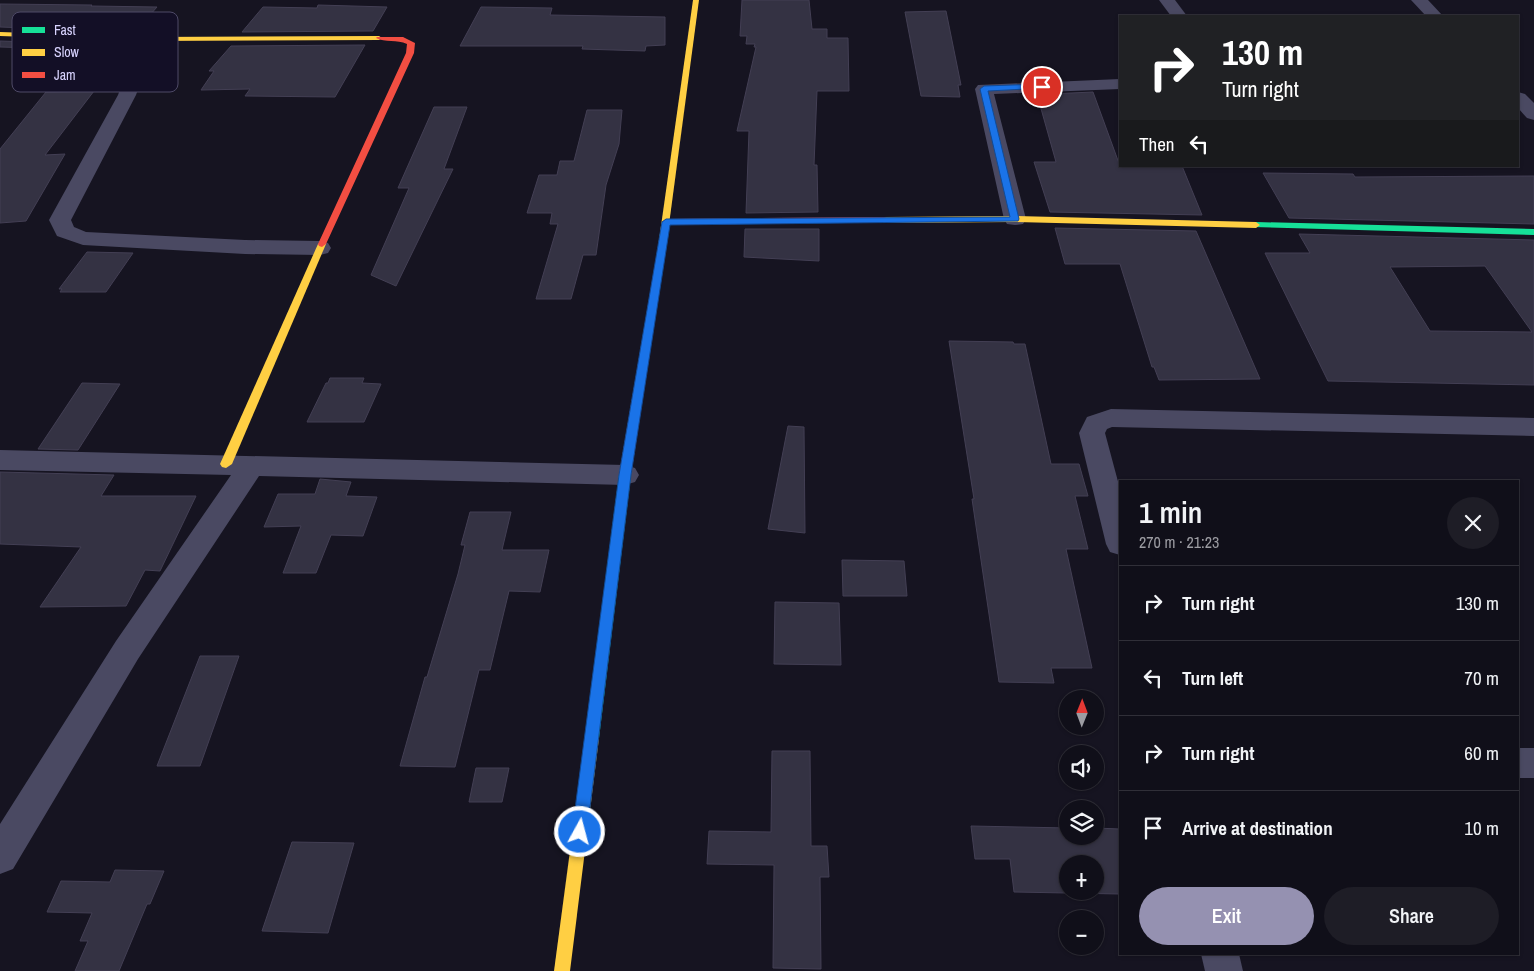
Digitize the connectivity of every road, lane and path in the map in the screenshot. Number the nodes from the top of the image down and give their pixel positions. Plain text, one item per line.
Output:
1 (696, 0) edge
2 (1167, 0) edge
3 (1419, 0) edge
4 (1178, 15) edge
5 (1434, 15) edge
6 (178, 39) edge
7 (1119, 84) edge
8 (128, 92) edge
9 (1519, 99) edge
10 (1534, 114) edge
11 (1015, 219) junction
12 (666, 222) junction
13 (1534, 232) edge
14 (320, 248) junction
15 (1534, 427) edge
16 (0, 460) edge
17 (239, 464) junction
18 (625, 475) junction
19 (1119, 540) edge
20 (1519, 763) edge
21 (1534, 763) edge
22 (0, 857) edge
23 (1220, 955) edge
24 (562, 971) edge
25 (1224, 971) edge

1 - 12 street
2 - 4 street
3 - 5 street
6 - 14 street
7 - 11 street
8 - 14 street
9 - 10 street
11 - 12 street
11 - 13 street
12 - 18 street
14 - 17 street
15 - 19 street
16 - 17 street
17 - 18 street
17 - 22 street
18 - 24 street
20 - 21 street
23 - 25 street

